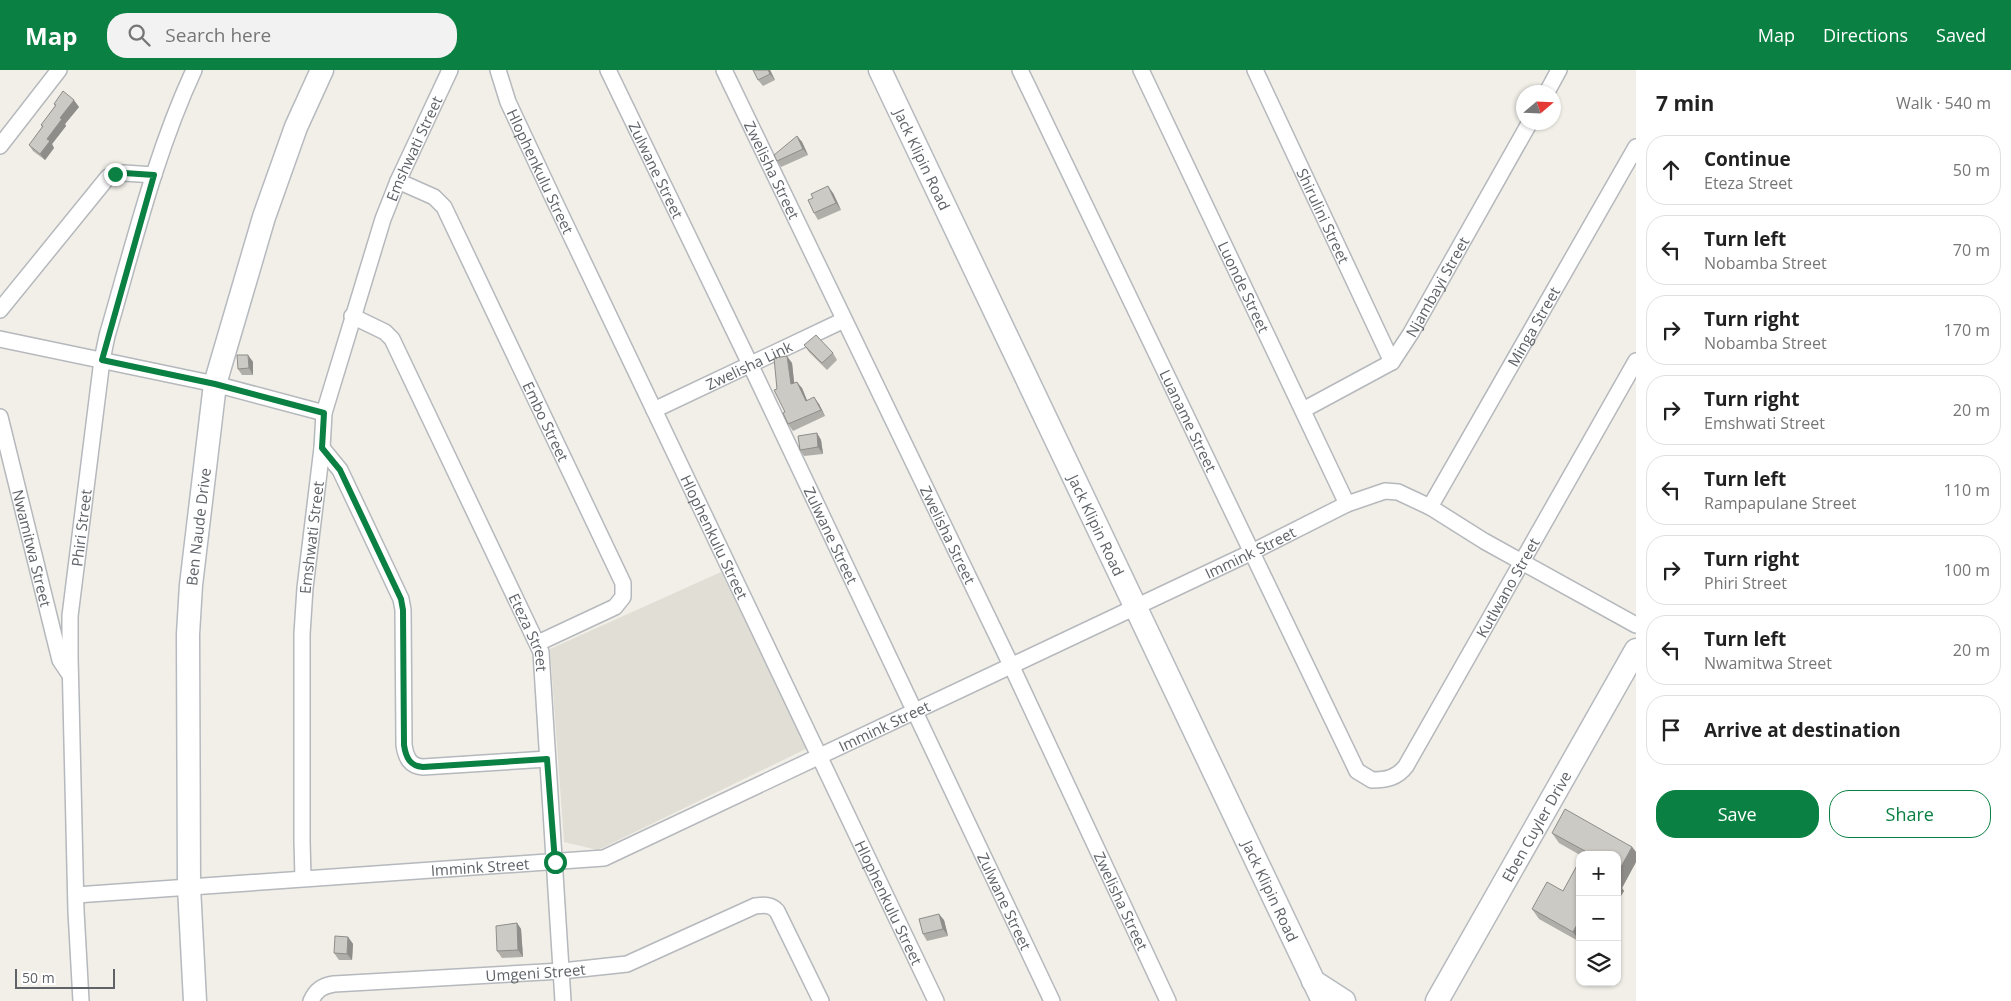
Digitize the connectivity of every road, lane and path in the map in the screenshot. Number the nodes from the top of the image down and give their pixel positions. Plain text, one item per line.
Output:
1 (59, 70) edge
2 (194, 70) edge
3 (322, 70) edge
4 (450, 70) edge
5 (498, 70) edge
6 (608, 70) edge
7 (724, 70) edge
8 (880, 70) edge
9 (1020, 70) edge
10 (1141, 70) edge
11 (1255, 70) edge
12 (1559, 70) edge
13 (1551, 85) edge
14 (1525, 130) edge
15 (0, 146) edge
16 (1636, 147) edge
17 (154, 175) junction
18 (398, 181) junction
19 (0, 310) edge
20 (352, 316) junction
21 (844, 320) junction
22 (0, 339) edge
23 (102, 360) junction
24 (1636, 361) edge
25 (1392, 362) junction
26 (750, 364) junction
27 (215, 384) junction
28 (654, 410) junction
29 (1303, 410) junction
30 (324, 413) junction
31 (0, 417) edge
32 (322, 448) junction
33 (1347, 504) junction
34 (1430, 507) junction
35 (1252, 552) junction
36 (1522, 561) junction
37 (1136, 605) junction
38 (1636, 625) edge
39 (538, 642) junction
40 (1636, 650) edge
41 (1011, 665) junction
42 (72, 678) junction
43 (914, 711) junction
44 (820, 756) junction
45 (547, 759) junction
46 (1357, 771) joint
47 (555, 862) junction
48 (304, 878) junction
49 (188, 887) junction
50 (76, 895) junction
51 (562, 971) junction
52 (1313, 980) junction
53 (1435, 998) edge
54 (82, 1001) edge
55 (195, 1001) edge
56 (311, 1001) edge
57 (563, 1001) edge
58 (821, 1001) edge
59 (936, 1001) edge
60 (1052, 1001) edge
61 (1168, 1001) edge
62 (1323, 1001) edge
63 (1344, 1001) edge

1 - 15 street
2 - 17 street, Phiri Street
3 - 27 street, Ben Naude Drive
4 - 18 street, Emshwati Street
5 - 28 street, Hlophenkulu Street
6 - 26 street, Zulwane Street
7 - 21 street, Zwelisha Street
8 - 37 street, Jack Klipin Road
9 - 35 street, Luaname Street
10 - 29 street, Luonde Street
11 - 25 street, Shirulini Street
12 - 13 street
14 - 25 street, Njambayi Street
16 - 34 street, Minga Street
17 - 19 street
17 - 23 street, Phiri Street
18 - 20 street, Emshwati Street
18 - 39 street, Embo Street
20 - 30 street, Emshwati Street
20 - 39 street, Eteza Street
21 - 26 street, Zwelisha Link
21 - 41 street, Zwelisha Street
22 - 23 street
23 - 27 street
23 - 42 street, Phiri Street
24 - 36 street, Kutlwano Street
25 - 29 street, Njambayi Street
26 - 28 street, Zwelisha Link
26 - 43 street, Zulwane Street
27 - 30 street
27 - 49 street, Ben Naude Drive
28 - 44 street, Hlophenkulu Street
29 - 33 street, Luonde Street
30 - 32 street, Emshwati Street
31 - 42 street, Nwamitwa Street
32 - 45 street
32 - 48 street, Emshwati Street
33 - 34 street, Immink Street
33 - 35 street, Immink Street
34 - 36 street, Immink Street
35 - 37 street, Immink Street
35 - 46 street, Luaname Street
36 - 38 street, Immink Street
36 - 46 street, Kutlwano Street
37 - 41 street, Immink Street
37 - 52 street, Jack Klipin Road
39 - 45 street, Eteza Street
40 - 53 street, Eben Cuyler Drive
41 - 43 street, Immink Street
41 - 61 street, Zwelisha Street
42 - 50 street, Phiri Street
43 - 44 street, Immink Street
43 - 60 street, Zulwane Street
44 - 47 street, Immink Street
44 - 59 street, Hlophenkulu Street
45 - 47 street, Eteza Street
47 - 48 street, Immink Street
47 - 51 street, Eteza Street
48 - 49 street, Immink Street
49 - 50 street, Immink Street
49 - 55 street, Ben Naude Drive
50 - 54 street, Phiri Street
51 - 56 street, Umgeni Street
51 - 57 street, Eteza Street
51 - 58 street, Umgeni Street
52 - 62 street
52 - 63 street

